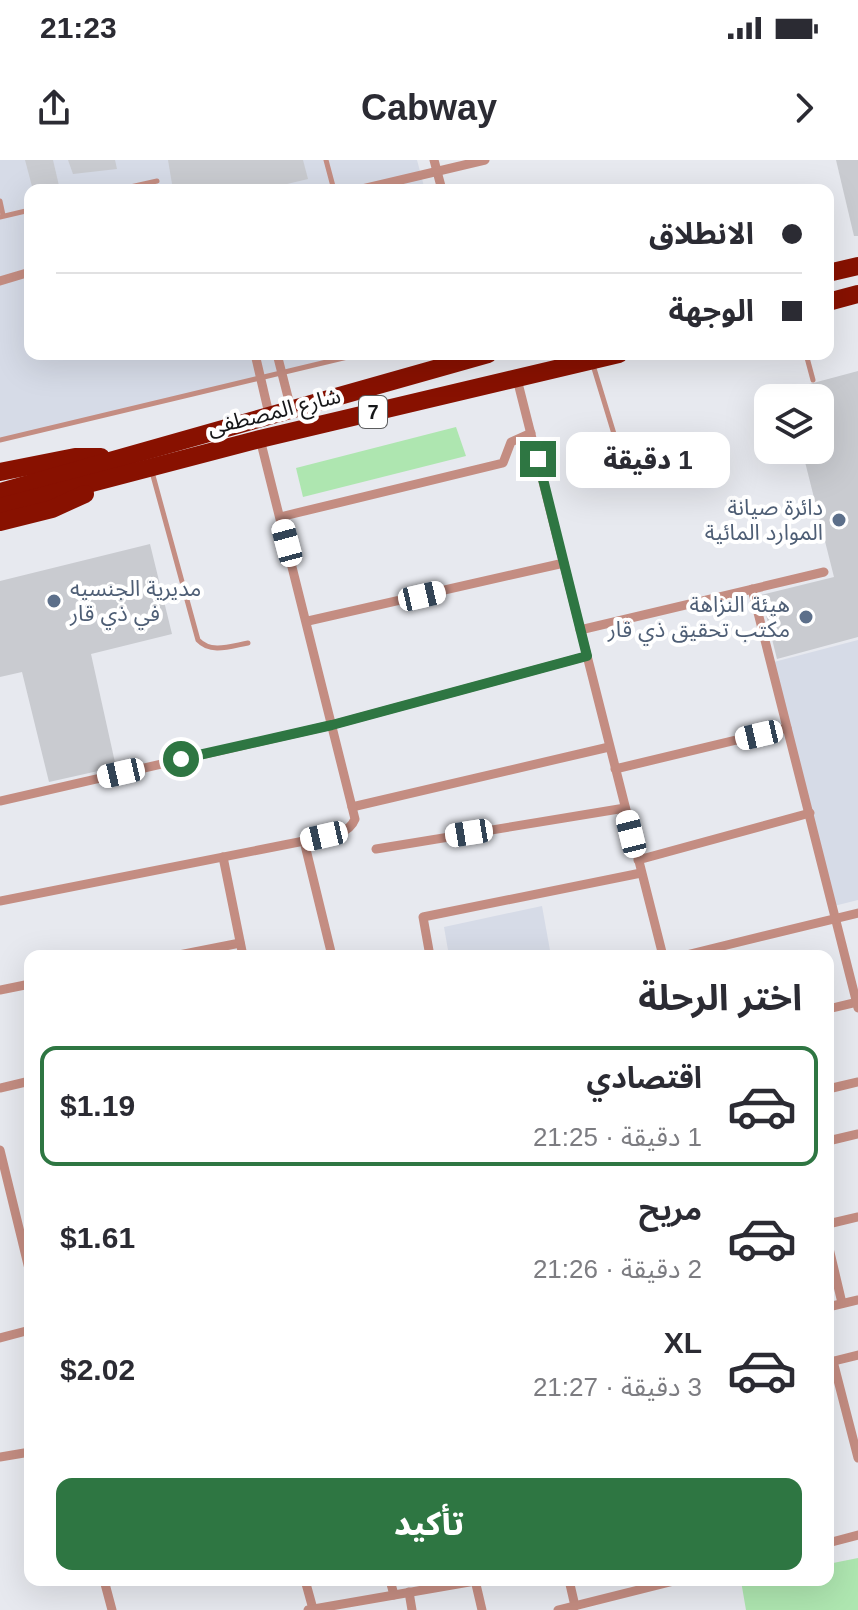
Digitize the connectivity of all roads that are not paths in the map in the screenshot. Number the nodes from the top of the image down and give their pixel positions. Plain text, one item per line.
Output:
1 (326, 160) edge
2 (434, 160) edge
3 (485, 160) edge
4 (437, 172) junction
5 (157, 181) dead end
6 (144, 184) edge
7 (332, 184) edge
8 (384, 184) edge
9 (440, 184) edge
10 (0, 201) edge
11 (24, 211) edge
12 (2, 216) edge
13 (858, 266) edge
14 (834, 272) edge
15 (24, 274) edge
16 (0, 281) edge
17 (858, 294) edge
18 (834, 300) edge
19 (256, 360) edge
20 (278, 360) edge
21 (335, 360) edge
22 (465, 360) edge
23 (591, 360) joint
24 (808, 360) edge
25 (281, 373) junction
26 (261, 378) junction
27 (517, 379) junction
28 (813, 380) dead end
29 (291, 409) junction
30 (269, 414) junction
31 (531, 433) junction
32 (260, 439) junction
33 (0, 440) edge
34 (618, 447) dead end
35 (123, 455) junction
36 (150, 467) junction
37 (0, 472) edge
38 (128, 474) junction
39 (34, 491) junction
40 (0, 492) edge
41 (0, 507) edge
42 (280, 517) junction
43 (0, 522) edge
44 (564, 563) junction
45 (824, 572) dead end
46 (752, 589) junction
47 (308, 621) junction
48 (580, 630) junction
49 (248, 643) dead end
50 (587, 656) junction
51 (332, 725) junction
52 (787, 728) junction
53 (609, 747) junction
54 (615, 769) junction
55 (0, 801) edge
56 (352, 807) junction
57 (625, 808) junction
58 (810, 813) junction
59 (304, 841) junction
60 (376, 849) dead end
61 (223, 857) junction
62 (638, 860) junction
63 (641, 873) junction
64 (0, 901) edge
65 (858, 913) edge
66 (836, 918) junction
67 (240, 943) junction
68 (204, 950) edge
69 (242, 950) edge
70 (331, 950) edge
71 (429, 950) edge
72 (661, 950) edge
73 (706, 950) edge
74 (24, 985) edge
75 (0, 990) edge
76 (857, 1005) edge
77 (834, 1008) edge
78 (24, 1082) edge
79 (858, 1082) edge
80 (0, 1088) edge
81 (834, 1088) edge
82 (858, 1134) edge
83 (834, 1140) edge
84 (1, 1156) edge
85 (858, 1217) edge
86 (834, 1223) edge
87 (24, 1241) edge
88 (834, 1269) edge
89 (858, 1300) edge
90 (842, 1303) junction
91 (834, 1305) edge
92 (24, 1332) edge
93 (0, 1338) edge
94 (858, 1355) edge
95 (834, 1361) edge
96 (834, 1376) edge
97 (24, 1453) edge
98 (0, 1457) edge
99 (858, 1458) edge
100 (858, 1535) edge
101 (834, 1541) edge
102 (106, 1586) edge
103 (306, 1586) edge
104 (392, 1586) edge
105 (442, 1586) edge
106 (476, 1586) edge
107 (570, 1586) edge
108 (654, 1586) edge
109 (409, 1592) junction
110 (394, 1595) junction
111 (575, 1606) junction
112 (112, 1610) edge
113 (311, 1610) edge
114 (412, 1610) edge
115 (482, 1610) edge
116 (558, 1610) edge

1 - 7 lane
2 - 4 street
3 - 4 street
4 - 8 street
4 - 9 street
5 - 6 lane
10 - 12 lane
11 - 12 lane
13 - 14 highway
15 - 16 street
17 - 18 highway
19 - 26 street
20 - 25 street
21 - 25 lane
22 - 29 highway, شارع المصطفى / 7
23 - 27 highway, شارع المصطفى / 7
23 - 34 lane
24 - 28 lane
25 - 26 lane
25 - 29 street
26 - 30 street
26 - 33 lane
27 - 31 street
27 - 32 highway, شارع المصطفى / 7
29 - 30 highway, شارع المصطفى / 7
30 - 35 highway, شارع المصطفى / 7
31 - 42 street
31 - 44 street
32 - 36 highway, شارع المصطفى / 7
32 - 42 street
35 - 37 highway
35 - 39 highway, شارع المصطفى / 7
36 - 38 highway, شارع المصطفى / 7
36 - 49 lane
38 - 39 highway, شارع المصطفى / 7
38 - 43 highway
39 - 40 highway, 7
39 - 41 highway, 7
42 - 47 street
44 - 47 street
44 - 48 street
45 - 46 street
46 - 48 street
46 - 52 street
47 - 51 street
48 - 50 street
50 - 51 street
50 - 53 street
51 - 55 street
51 - 56 street
52 - 54 street
52 - 58 street
53 - 54 street
53 - 56 street
54 - 57 street
56 - 59 street
57 - 60 street
57 - 62 street
58 - 62 street
58 - 66 street
59 - 61 street
59 - 70 street
61 - 64 street
61 - 67 street
62 - 63 street
63 - 71 street
63 - 72 street
65 - 66 street
66 - 73 street
66 - 76 street
67 - 68 street
67 - 69 street
74 - 75 street
76 - 77 street
78 - 80 street
79 - 81 street
82 - 83 street
84 - 87 street
85 - 86 street
88 - 90 street
89 - 90 street
90 - 91 street
92 - 93 street
94 - 95 street
96 - 99 street
97 - 98 street
100 - 101 street
102 - 112 street
103 - 113 street
104 - 110 street
105 - 109 street
106 - 115 street
107 - 111 street
108 - 111 street
109 - 110 street
109 - 114 street
110 - 113 street
111 - 116 street

